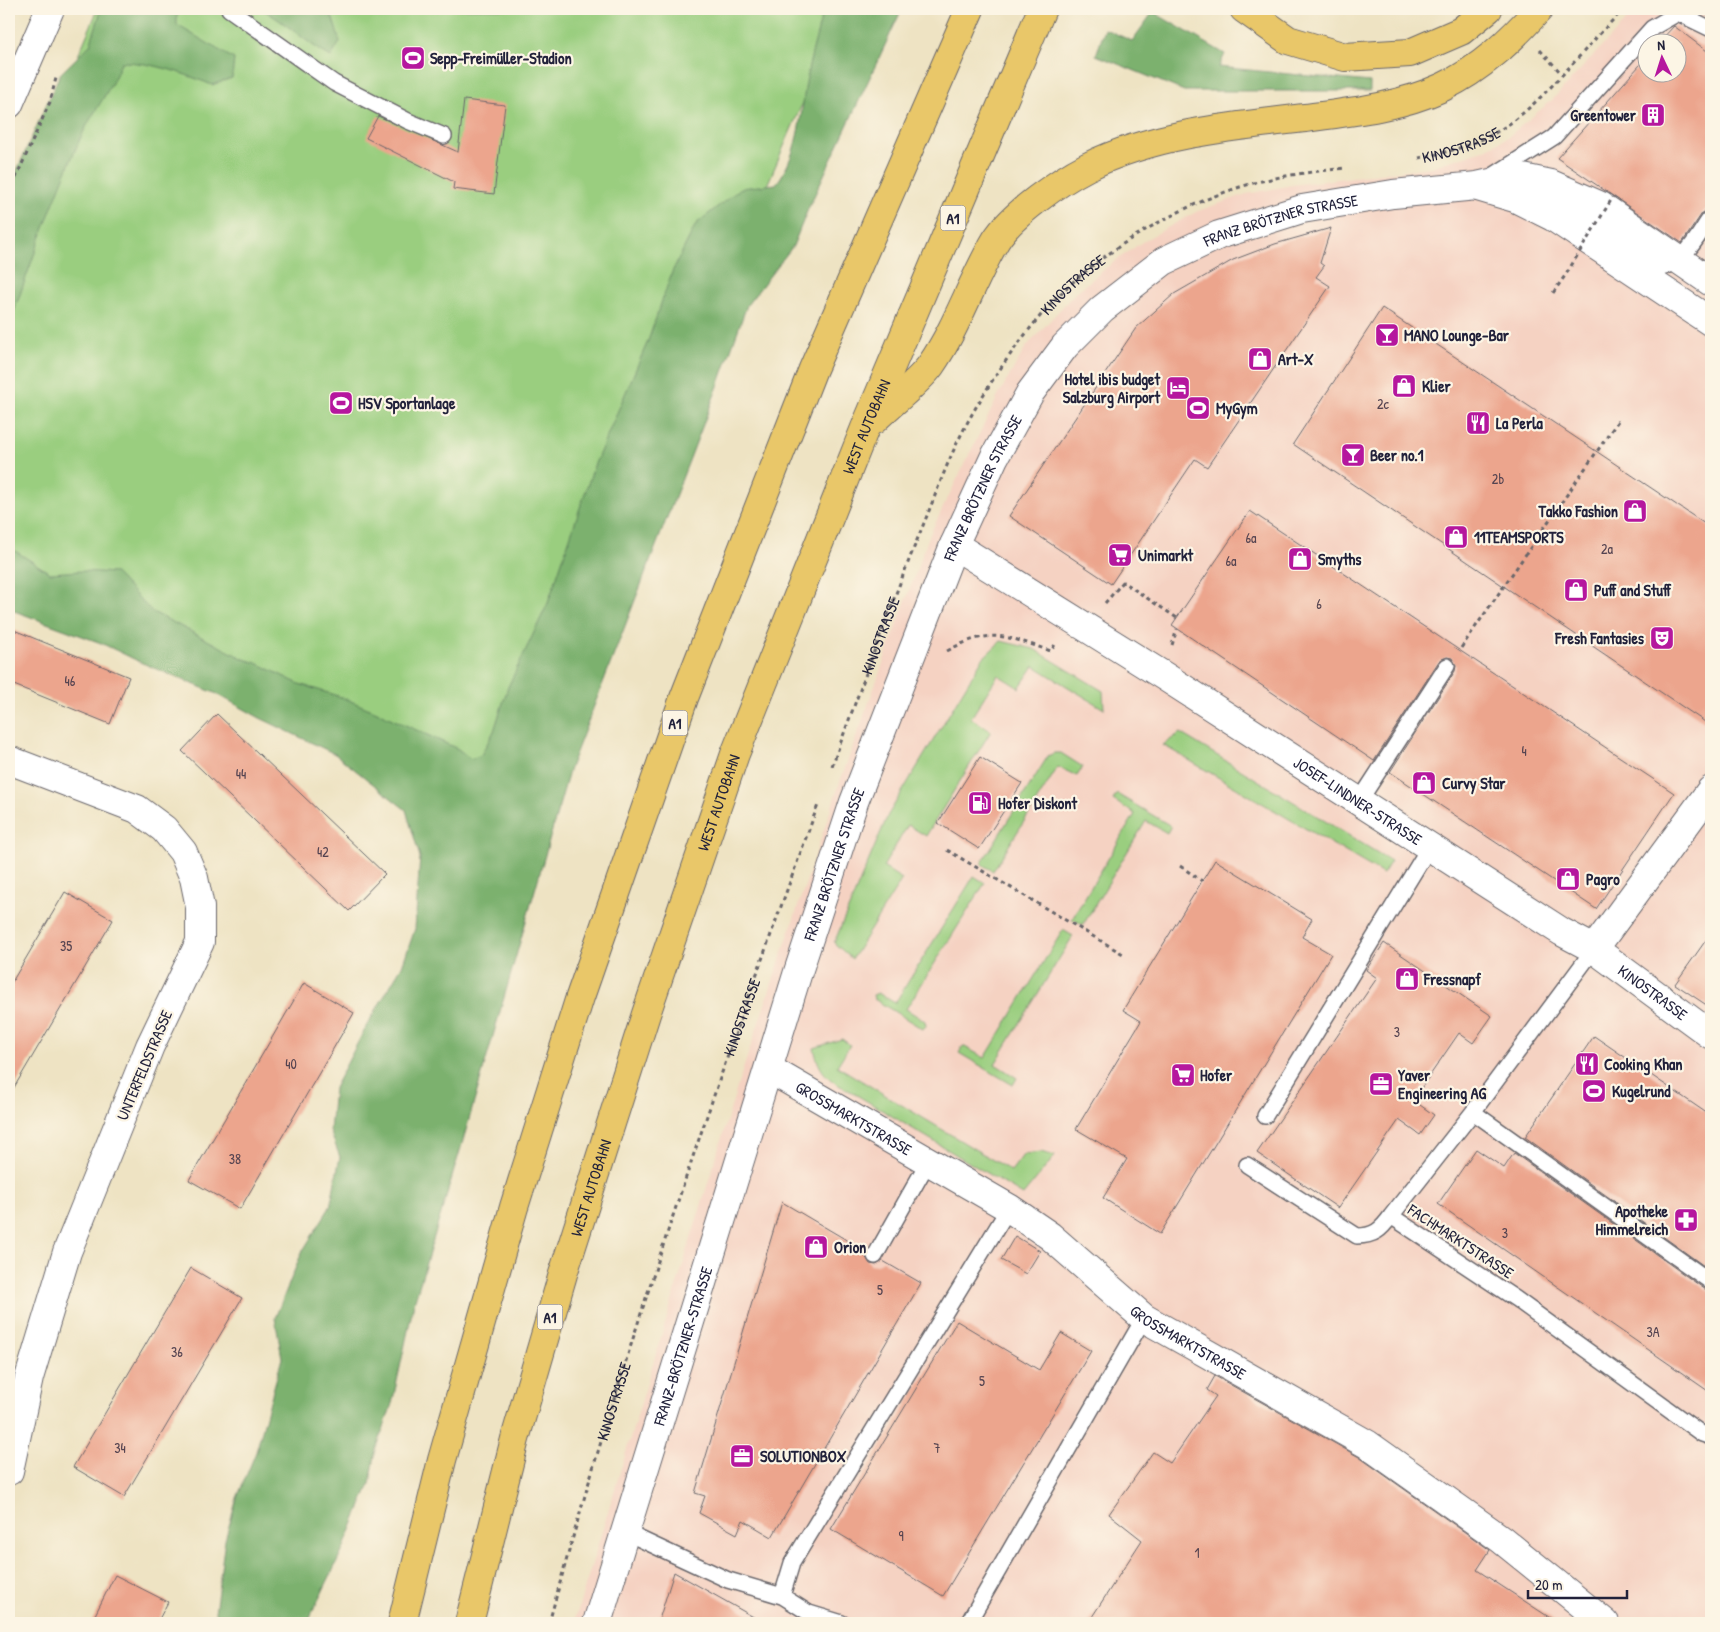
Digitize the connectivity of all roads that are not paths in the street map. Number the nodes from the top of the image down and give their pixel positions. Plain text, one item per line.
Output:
1 (50, 9) edge
2 (229, 9) edge
3 (970, 9) edge
4 (1042, 9) edge
5 (1244, 9) edge
6 (1488, 9) edge
7 (1539, 9) edge
8 (1711, 29) edge
9 (9, 104) edge
10 (444, 136) dead end
11 (1477, 186) junction
12 (1515, 198) junction
13 (1711, 217) edge
14 (1679, 260) junction
15 (1711, 282) edge
16 (1711, 322) edge
17 (865, 428) junction
18 (954, 545) junction
19 (1447, 666) dead end
20 (9, 760) edge
21 (1711, 790) edge
22 (1360, 800) junction
23 (1430, 846) junction
24 (1594, 949) junction
25 (1711, 1035) edge
26 (769, 1069) junction
27 (1473, 1112) junction
28 (1265, 1116) dead end
29 (928, 1162) junction
30 (1247, 1165) dead end
31 (1009, 1208) junction
32 (1391, 1216) junction
33 (875, 1256) dead end
34 (1711, 1282) edge
35 (1144, 1318) junction
36 (1711, 1437) edge
37 (9, 1471) edge
38 (625, 1532) junction
39 (782, 1596) junction
40 (402, 1623) edge
41 (469, 1623) edge
42 (597, 1623) edge
43 (842, 1623) edge
44 (968, 1623) edge
45 (1605, 1623) edge

1 - 9 street
2 - 10 lane
3 - 40 highway, A1
4 - 17 highway, WEST AUTOBAHN / A1
5 - 6 highway
7 - 17 highway
8 - 11 lane
11 - 12 street, FRANZ BRÖTZNER STRASSE
11 - 14 street, FRANZ BRÖTZNER STRASSE
11 - 18 street, FRANZ BRÖTZNER STRASSE
12 - 14 lane
12 - 16 street, FRANZ BRÖTZNER STRASSE
13 - 14 lane
14 - 15 street, FRANZ BRÖTZNER STRASSE
17 - 41 highway, WEST AUTOBAHN / A1
18 - 22 street, JOSEF-LINDNER-STRASSE
18 - 26 street, FRANZ BRÖTZNER STRASSE
19 - 22 lane
20 - 37 street, UNTERFELDSTRASSE
21 - 24 street
22 - 23 street, JOSEF-LINDNER-STRASSE
23 - 24 street, JOSEF-LINDNER-STRASSE
23 - 28 lane
24 - 25 street, KINOSTRASSE
24 - 27 lane, FACHMARKTSTRASSE
26 - 29 street, GROSSMARKTSTRASSE
26 - 38 street, FRANZ-BRÖTZNER-STRASSE
27 - 32 lane, FACHMARKTSTRASSE
27 - 34 lane
29 - 31 street, GROSSMARKTSTRASSE
29 - 33 lane
30 - 32 lane
31 - 35 street, GROSSMARKTSTRASSE
31 - 39 lane
32 - 36 lane, FACHMARKTSTRASSE
35 - 44 lane
35 - 45 street, GROSSMARKTSTRASSE
38 - 39 lane
38 - 42 street, FRANZ-BRÖTZNER-STRASSE
39 - 43 lane

